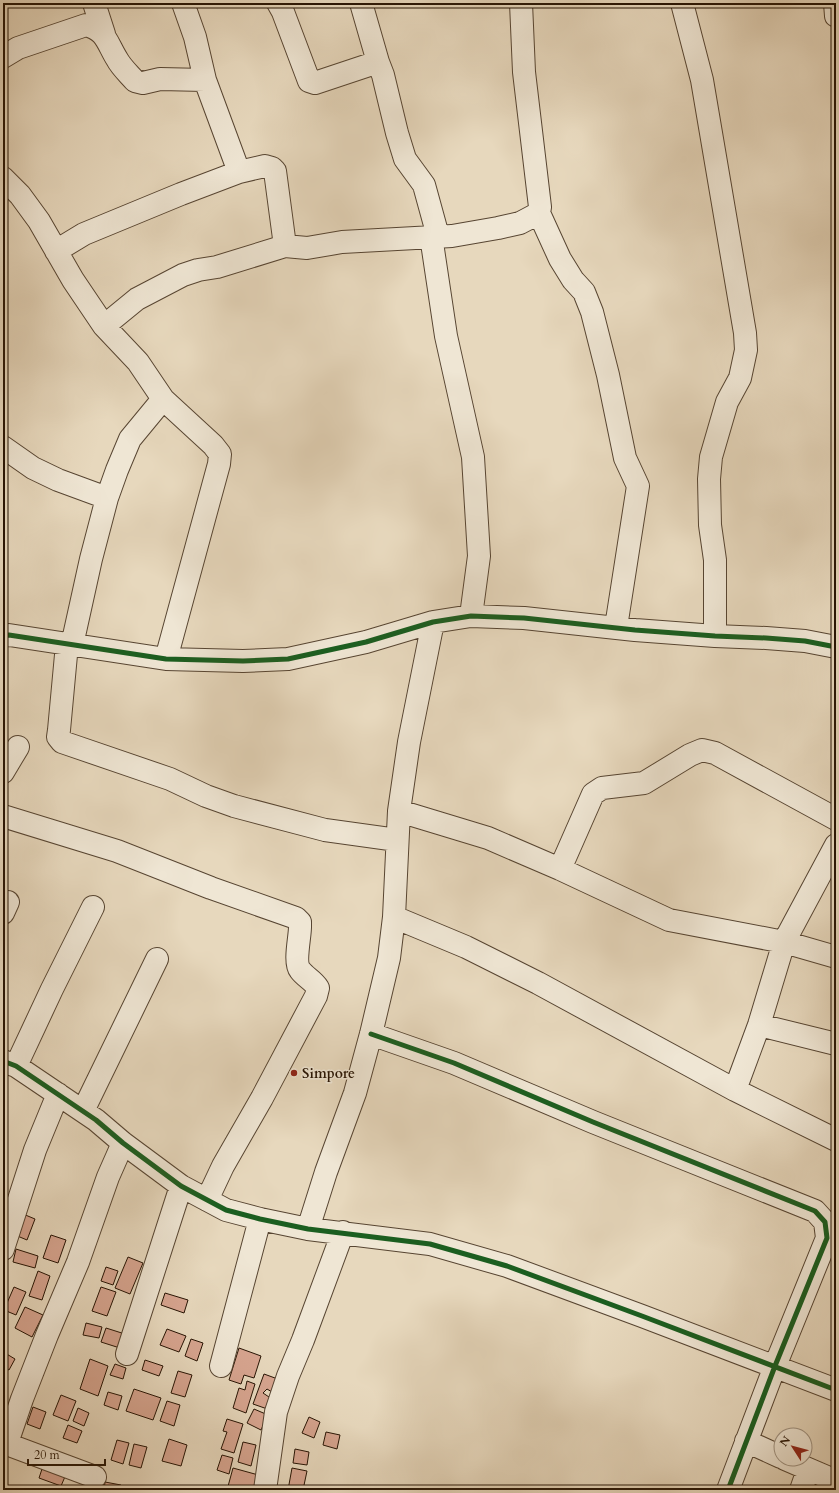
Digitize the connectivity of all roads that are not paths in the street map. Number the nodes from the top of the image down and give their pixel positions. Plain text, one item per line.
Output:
1 (94, 3) edge
2 (183, 3) edge
3 (278, 3) edge
4 (361, 3) edge
5 (522, 3) edge
6 (682, 3) edge
7 (835, 3) edge
8 (836, 16) edge
9 (104, 34) junction
10 (3, 57) edge
11 (378, 62) junction
12 (205, 80) junction
13 (239, 172) junction
14 (3, 178) edge
15 (539, 212) junction
16 (435, 236) junction
17 (285, 246) junction
18 (56, 251) junction
19 (104, 326) junction
20 (163, 399) junction
21 (3, 447) edge
22 (107, 498) junction
23 (471, 616) junction
24 (433, 622) junction
25 (616, 628) junction
26 (3, 636) edge
27 (715, 636) junction
28 (70, 644) junction
29 (836, 647) edge
30 (166, 659) junction
31 (18, 747) dead end
32 (3, 772) edge
33 (400, 811) junction
34 (3, 816) edge
35 (836, 819) edge
36 (398, 840) junction
37 (836, 845) edge
38 (560, 869) junction
39 (93, 907) dead end
40 (394, 917) junction
41 (784, 942) junction
42 (836, 957) edge
43 (157, 959) dead end
44 (759, 1025) junction
45 (371, 1034) junction
46 (836, 1044) edge
47 (9, 1064) edge
48 (735, 1090) junction
49 (58, 1094) junction
50 (84, 1111) junction
51 (836, 1140) edge
52 (123, 1143) junction
53 (182, 1186) junction
54 (207, 1200) junction
55 (830, 1217) edge
56 (260, 1219) junction
57 (308, 1229) junction
58 (343, 1232) junction
59 (3, 1249) edge
60 (128, 1354) dead end
61 (221, 1366) dead end
62 (775, 1366) junction
63 (836, 1390) edge
64 (746, 1441) junction
65 (773, 1453) edge
66 (802, 1467) edge
67 (808, 1470) junction
68 (95, 1477) dead end
69 (836, 1481) edge
70 (265, 1490) edge
71 (728, 1490) edge
72 (801, 1490) edge

1 - 9 street
2 - 12 street
3 - 11 street
4 - 11 street
5 - 15 street
6 - 27 street
7 - 8 street
9 - 10 street
9 - 12 street
11 - 16 street
12 - 13 street
13 - 17 street
13 - 18 street
14 - 18 street
15 - 16 street
15 - 25 street
16 - 17 street
16 - 23 street
17 - 19 street
18 - 19 street
19 - 20 street
20 - 22 street
20 - 30 street
21 - 22 street
22 - 28 street
23 - 24 street
23 - 25 street
24 - 30 street
24 - 33 street
25 - 27 street
26 - 28 street
27 - 29 street
28 - 30 street
28 - 36 street
31 - 32 street
33 - 36 street
33 - 38 street
34 - 54 street
35 - 38 street
36 - 40 street
37 - 41 street
38 - 41 street
39 - 47 street
40 - 45 street
40 - 48 street
41 - 42 street
41 - 44 street
43 - 50 street
44 - 46 street
44 - 48 street
45 - 55 street
45 - 57 street
47 - 49 street
48 - 51 street
49 - 50 street
49 - 59 street
50 - 52 street
52 - 53 street
52 - 68 street
53 - 54 street
53 - 60 street
54 - 56 street
55 - 62 street
56 - 57 street
56 - 61 street
57 - 58 street
58 - 62 street
58 - 70 street
62 - 63 street
62 - 64 street
64 - 65 street
64 - 71 street
66 - 67 street
67 - 69 street
67 - 72 street

